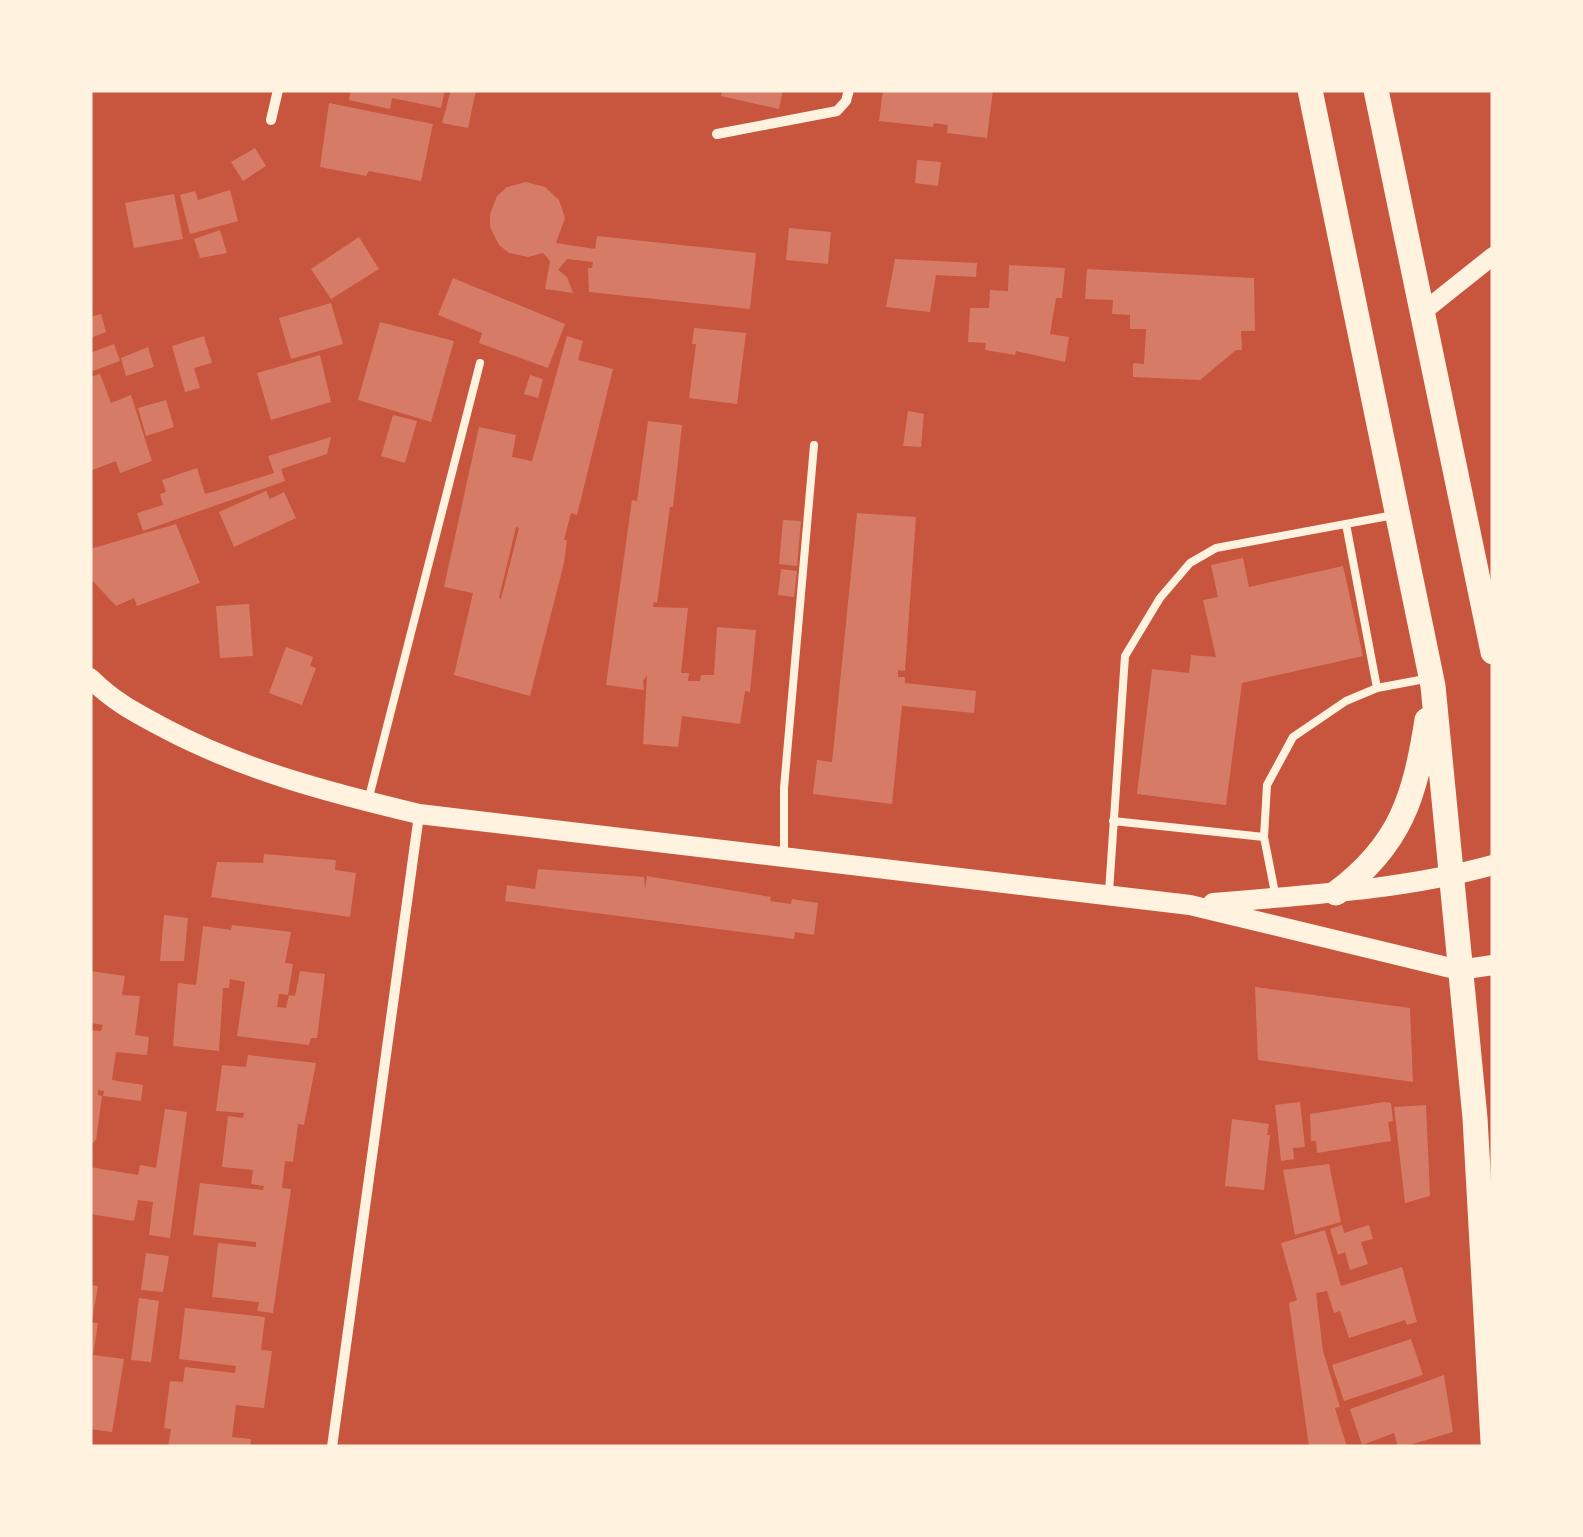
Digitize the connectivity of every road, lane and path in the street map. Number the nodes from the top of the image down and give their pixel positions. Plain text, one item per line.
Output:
1 (278, 90) edge
2 (850, 90) edge
3 (1310, 90) edge
4 (1376, 90) edge
5 (271, 120) dead end
6 (717, 134) dead end
7 (1493, 256) edge
8 (1424, 311) junction
9 (480, 363) dead end
10 (814, 445) dead end
11 (1398, 515) junction
12 (1346, 524) junction
13 (1493, 652) edge
14 (90, 678) edge
15 (1432, 682) junction
16 (1377, 688) junction
17 (368, 802) junction
18 (420, 814) junction
19 (1114, 821) junction
20 (1264, 838) junction
21 (784, 856) junction
22 (1493, 865) edge
23 (1454, 876) junction
24 (1336, 892) junction
25 (1108, 895) junction
26 (1276, 898) junction
27 (1190, 905) junction
28 (1493, 965) edge
29 (1459, 970) junction
30 (1493, 1442) edge
31 (332, 1447) edge

1 - 5 street
2 - 6 street
3 - 11 main road
4 - 8 main road
7 - 8 street
8 - 13 main road
9 - 17 lane
10 - 21 lane
11 - 12 lane
11 - 15 main road
12 - 16 lane
12 - 19 lane
14 - 17 main road
15 - 16 lane
15 - 23 main road
15 - 24 main road
16 - 20 lane
17 - 18 main road
18 - 21 main road
18 - 31 street
19 - 20 lane
19 - 25 lane
20 - 26 lane
21 - 25 main road
22 - 23 main road
23 - 24 main road
23 - 29 main road
24 - 26 main road
25 - 27 main road
26 - 27 main road
27 - 29 main road
28 - 29 main road
29 - 30 main road

